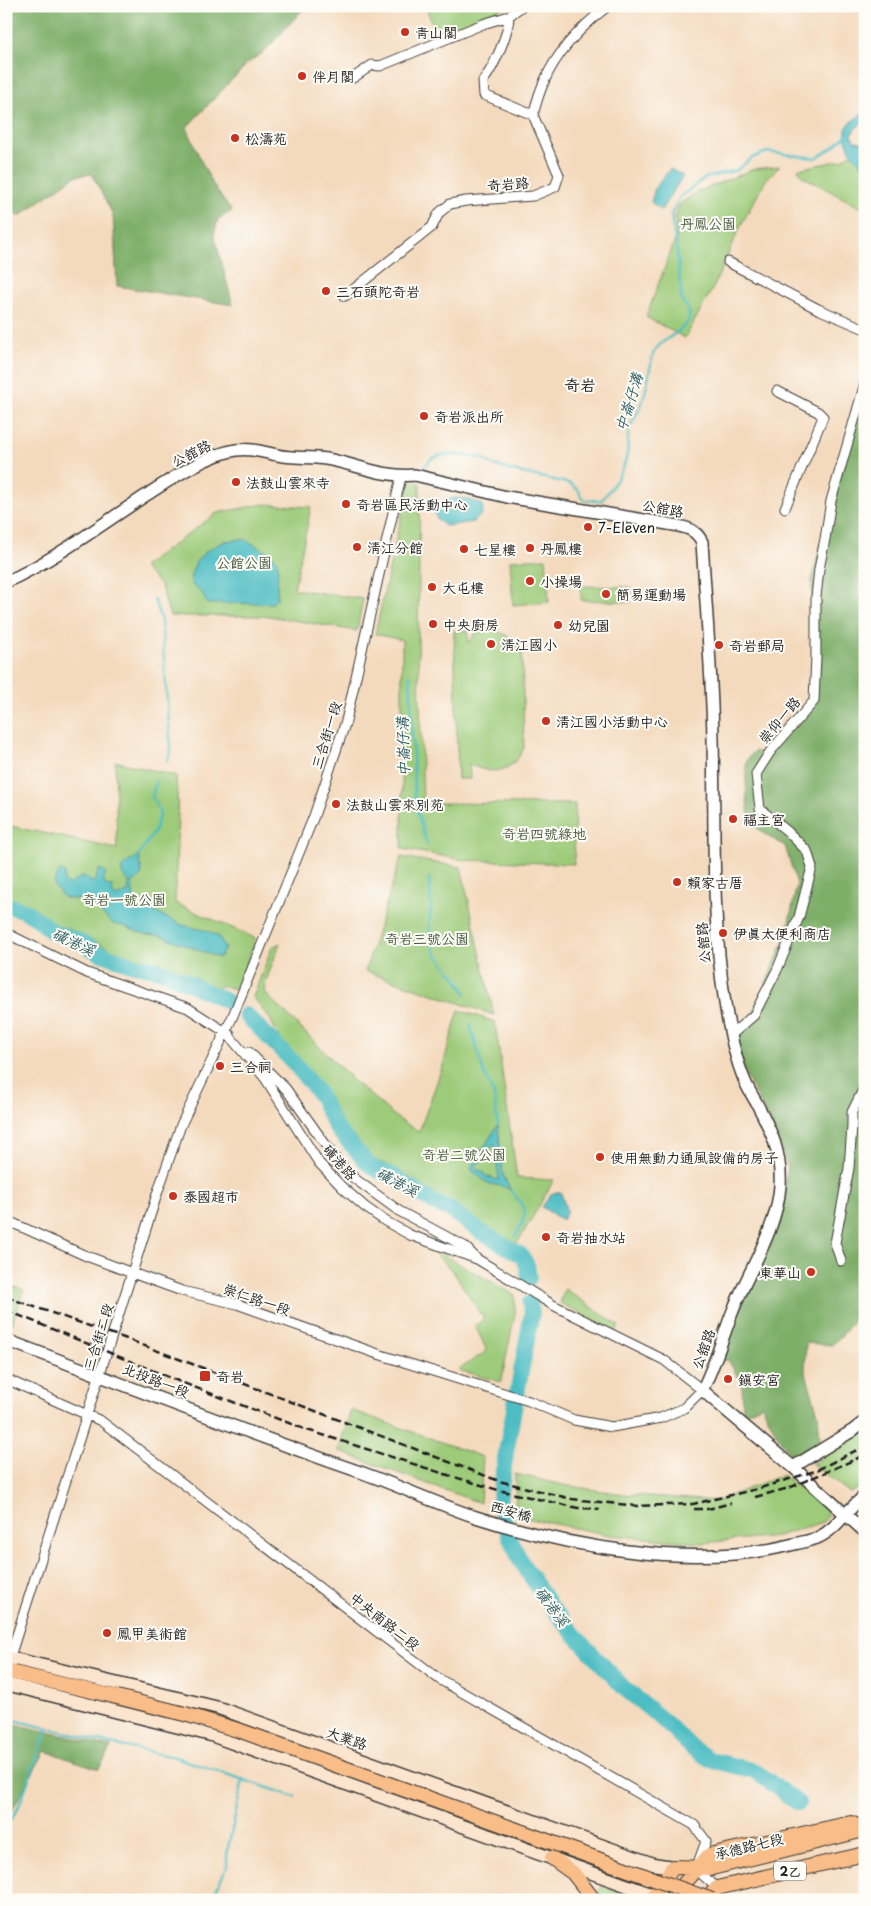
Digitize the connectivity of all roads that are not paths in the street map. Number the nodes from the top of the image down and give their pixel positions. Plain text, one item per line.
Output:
1 (522, 6) edge
2 (608, 6) edge
3 (509, 16) junction
4 (353, 78) dead end
5 (533, 115) junction
6 (728, 262) dead end
7 (345, 296) dead end
8 (865, 329) edge
9 (865, 383) edge
10 (777, 391) dead end
11 (401, 477) junction
12 (785, 508) dead end
13 (6, 582) edge
14 (6, 933) edge
15 (232, 1018) joint
16 (226, 1032) junction
17 (731, 1035) junction
18 (865, 1086) edge
19 (6, 1220) edge
20 (477, 1259) junction
21 (841, 1261) dead end
22 (132, 1274) junction
23 (6, 1340) edge
24 (101, 1375) junction
25 (6, 1379) edge
26 (702, 1390) junction
27 (87, 1415) junction
28 (865, 1421) edge
29 (295, 1449) joint
30 (793, 1467) junction
31 (865, 1496) edge
32 (846, 1513) junction
33 (865, 1532) edge
34 (8, 1657) edge
35 (6, 1671) edge
36 (6, 1684) edge
37 (859, 1826) edge
38 (864, 1855) edge
39 (552, 1858) junction
40 (673, 1867) junction
41 (696, 1869) junction
42 (714, 1894) edge
43 (652, 1897) edge
44 (594, 1900) edge
45 (669, 1900) edge
46 (706, 1900) edge

1 - 3 street
2 - 5 street
3 - 4 street
3 - 5 street
5 - 7 street, 奇岩路
6 - 8 street
9 - 17 street, 崇仰一路
10 - 12 street
11 - 13 street, 公舘路
11 - 15 street, 三合街一段
11 - 17 street, 公舘路
14 - 16 street, 磺港路
15 - 16 street, 三合街二段
16 - 20 street, 磺港路
16 - 20 street, 磺港路
16 - 22 street, 三合街二段
17 - 26 street, 公舘路
18 - 21 street
19 - 22 street, 崇仁路一段
20 - 26 street, 磺港路
22 - 24 street, 三合街二段
22 - 26 street, 崇仁路一段
23 - 24 street, 北投路一段
24 - 27 street, 三合街二段
24 - 29 street, 北投路一段
25 - 27 street, 中央南路二段
26 - 30 street, 公舘路
27 - 34 street, 三合街二段
27 - 41 street, 中央南路二段
28 - 30 street
29 - 32 street, 西安橋
30 - 32 street, 公舘路
31 - 32 street, 西安橋
32 - 33 street, 公舘路
34 - 35 street, 三合街二段
34 - 40 main road, 大業路
35 - 42 main road, bridge
36 - 39 main road
37 - 41 main road, 承德路七段
37 - 41 main road, 承德路七段 / 2乙
38 - 42 main road, 2乙
39 - 43 main road
39 - 44 main road
40 - 41 main road, 承德路七段 / 2乙
40 - 43 main road
41 - 42 street
41 - 45 main road
42 - 46 main road
43 - 45 main road

